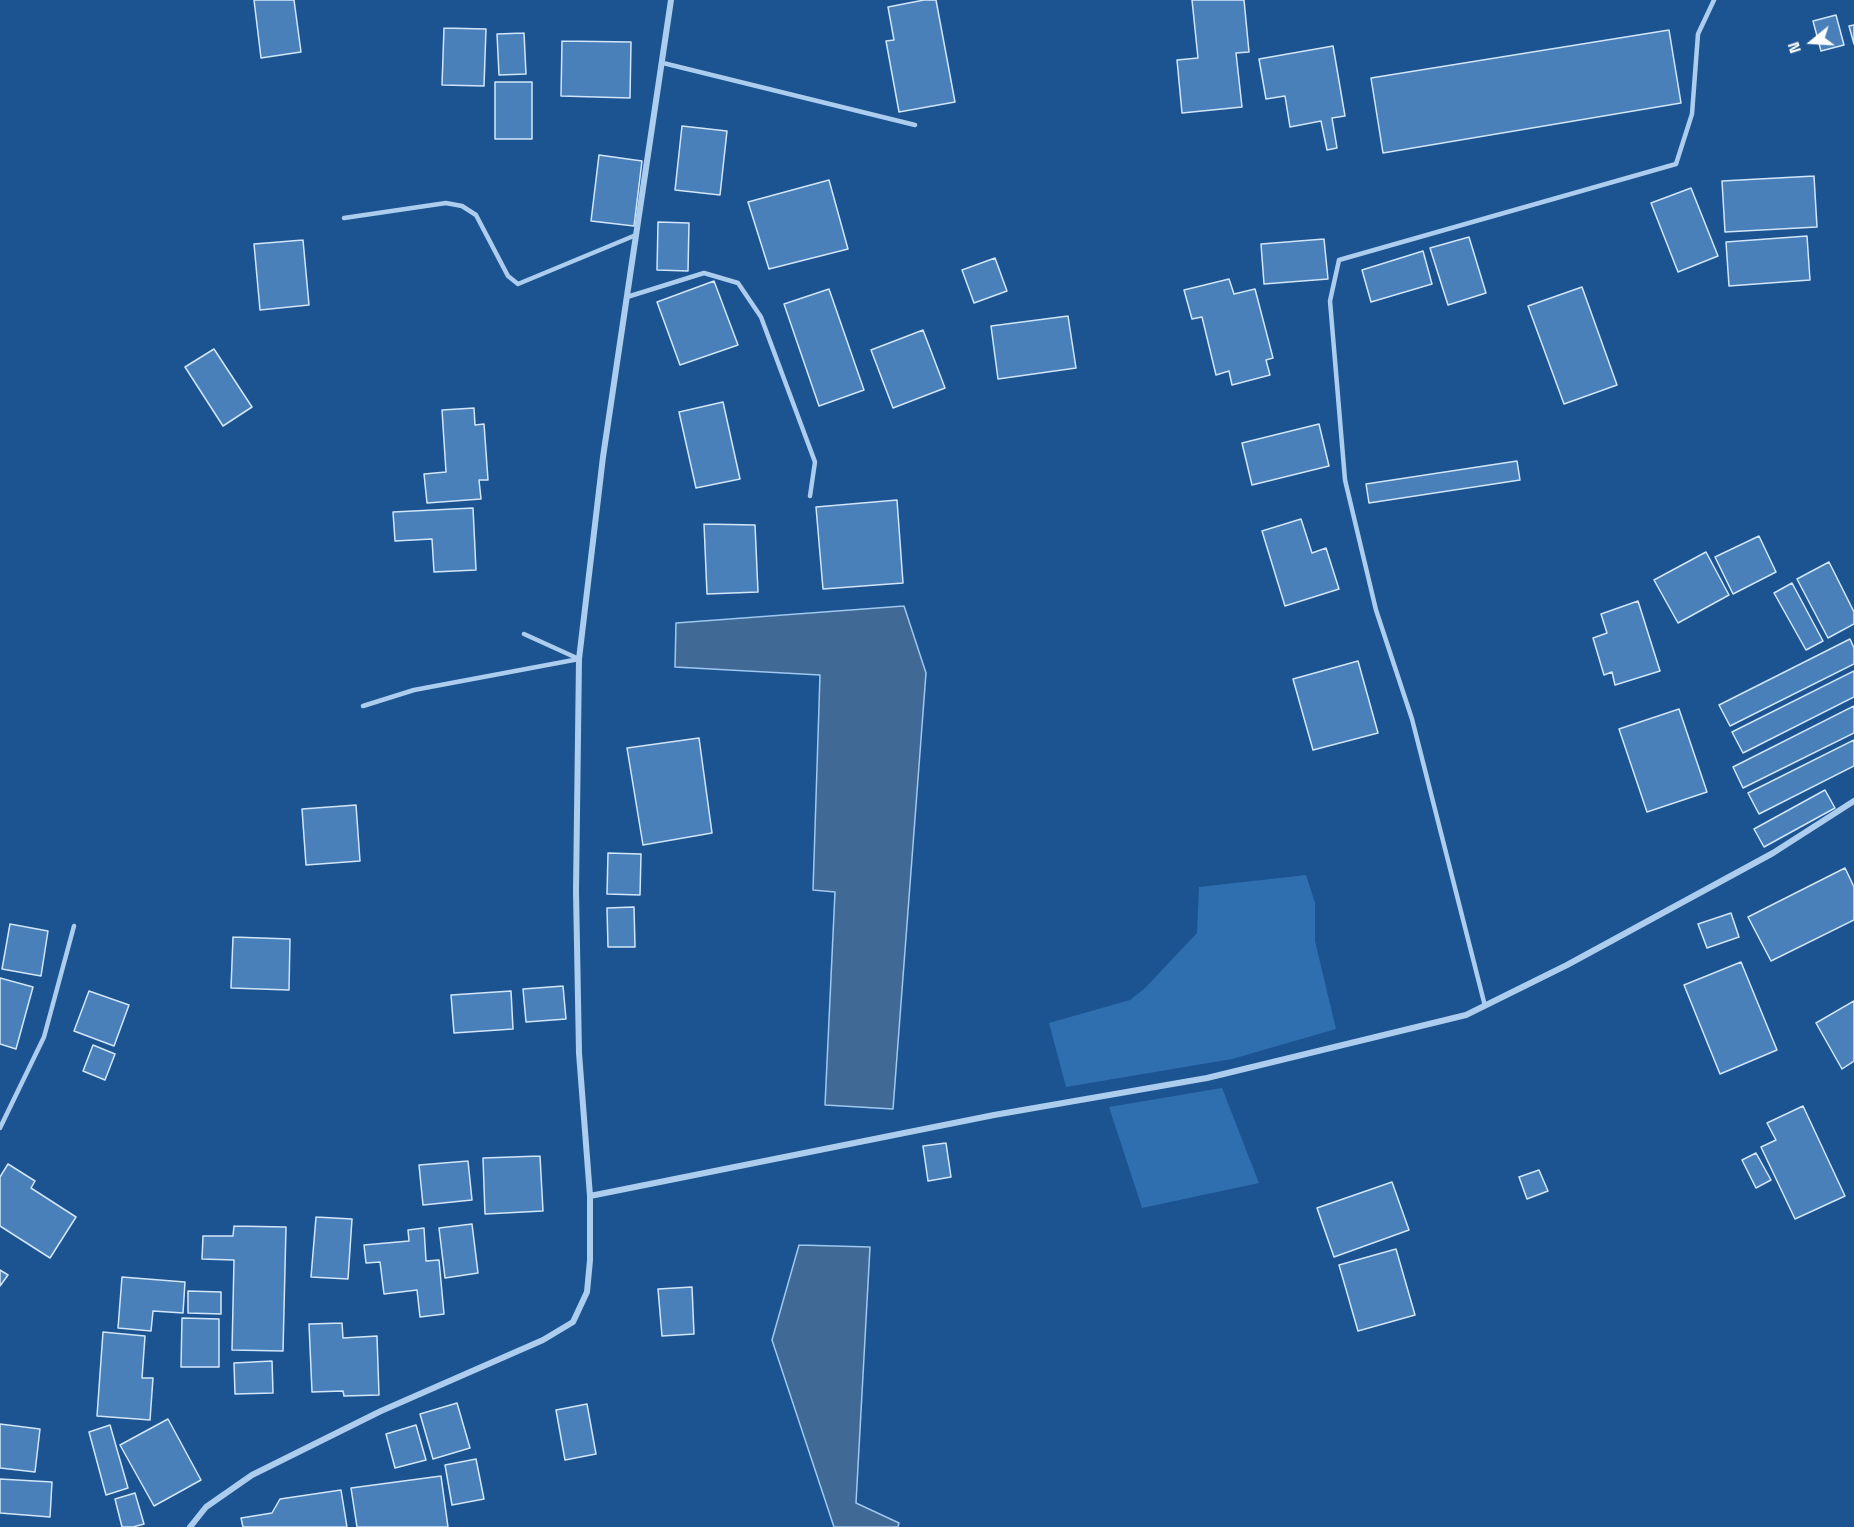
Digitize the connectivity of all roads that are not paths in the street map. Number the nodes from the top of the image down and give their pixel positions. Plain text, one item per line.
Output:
1 (671, 0) edge
2 (1714, 0) edge
3 (663, 63) junction
4 (915, 126) dead end
5 (344, 218) dead end
6 (637, 234) junction
7 (627, 297) junction
8 (810, 496) dead end
9 (524, 634) dead end
10 (579, 660) junction
11 (363, 706) dead end
12 (1854, 801) edge
13 (74, 926) dead end
14 (1485, 1006) junction
15 (0, 1128) edge
16 (590, 1196) junction
17 (190, 1527) edge

1 - 3 street
2 - 14 lane
3 - 4 lane
3 - 6 street
5 - 6 lane
6 - 7 street
7 - 8 lane
7 - 10 street
9 - 10 lane
10 - 11 lane
10 - 16 street
12 - 14 street
13 - 15 lane
14 - 16 street
16 - 17 street

